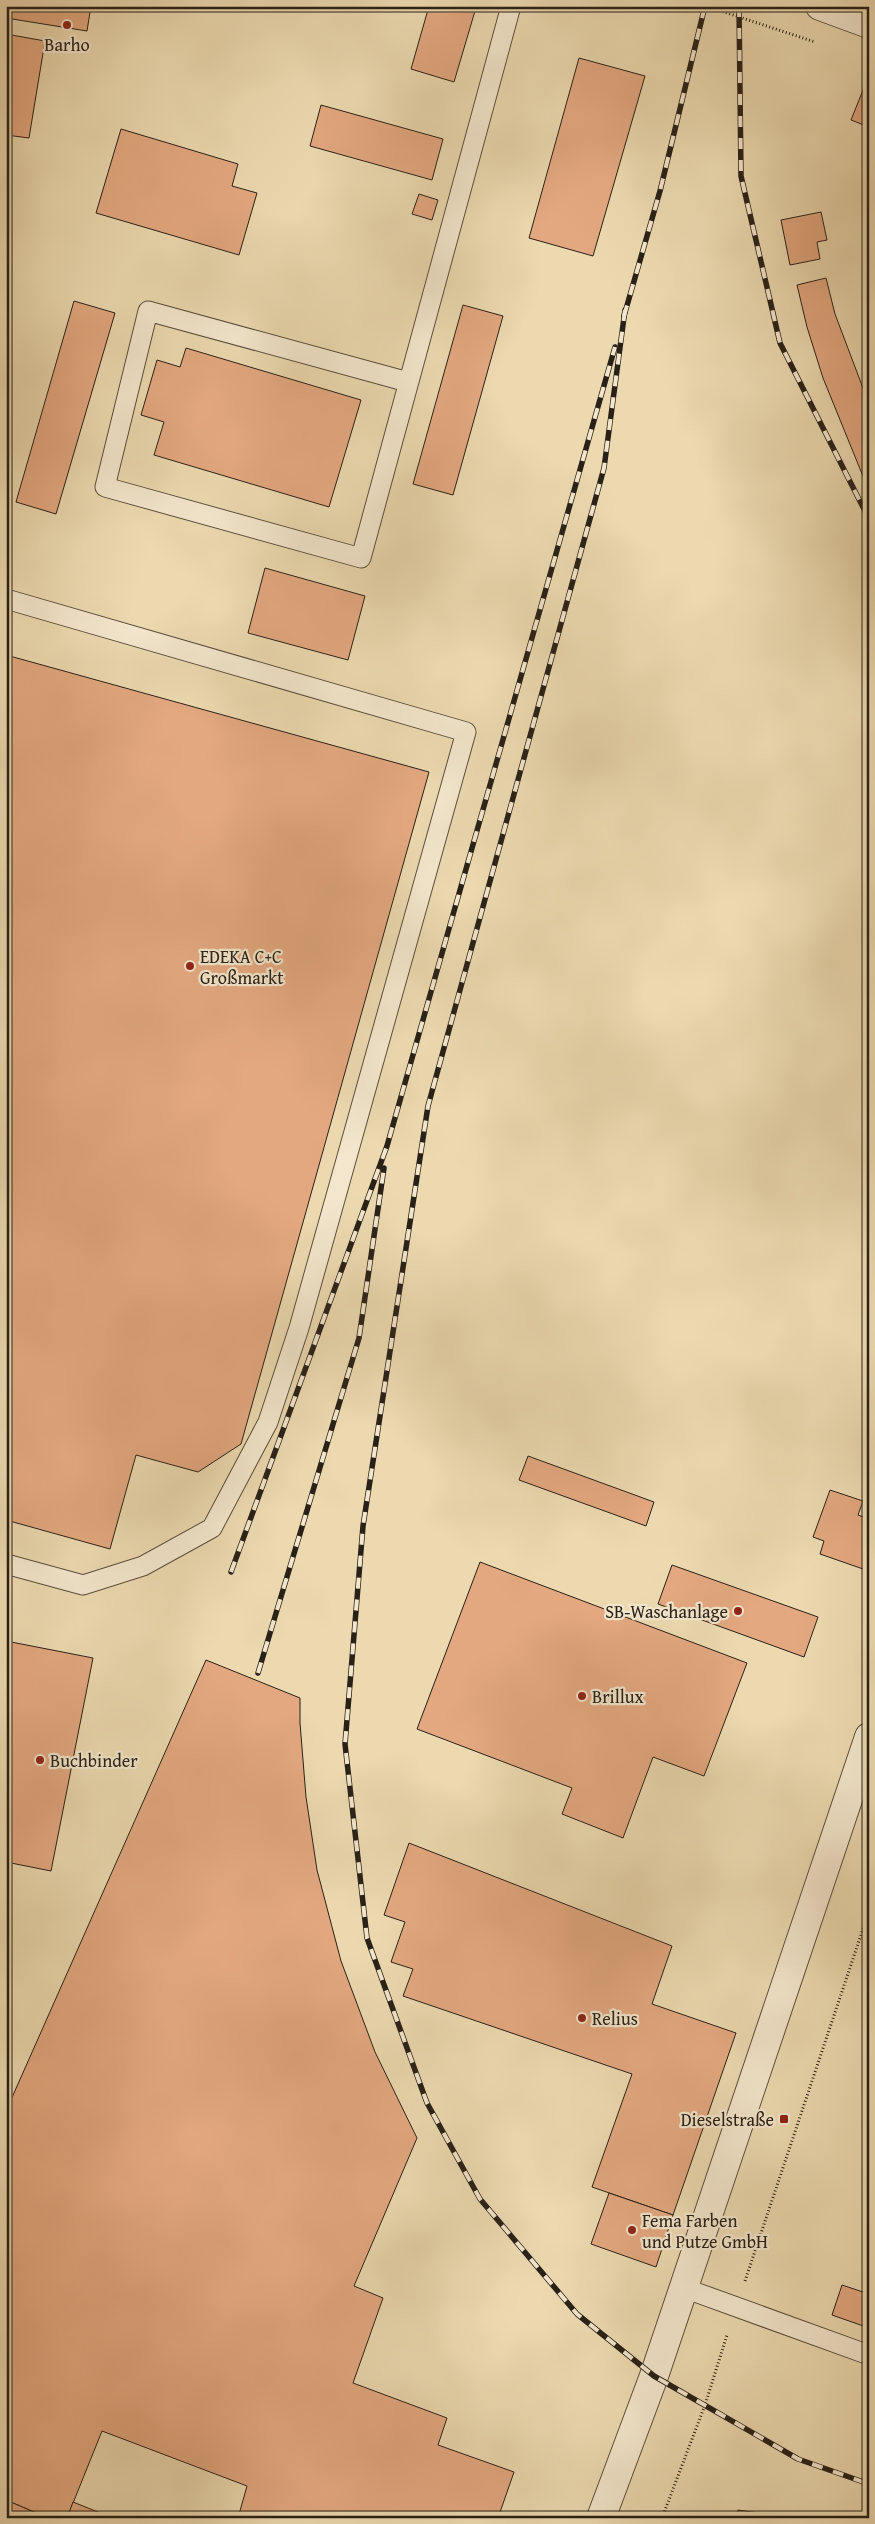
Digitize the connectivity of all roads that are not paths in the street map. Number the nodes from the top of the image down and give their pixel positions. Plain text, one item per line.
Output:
1 (511, 6) edge
2 (820, 6) edge
3 (869, 24) edge
4 (408, 382) junction
5 (6, 599) edge
6 (6, 1564) edge
7 (869, 1737) edge
8 (684, 2288) junction
9 (869, 2355) edge
10 (601, 2518) edge

1 - 4 lane
2 - 3 street
4 - 4 lane
5 - 6 lane
7 - 8 street
8 - 9 lane
8 - 10 street

